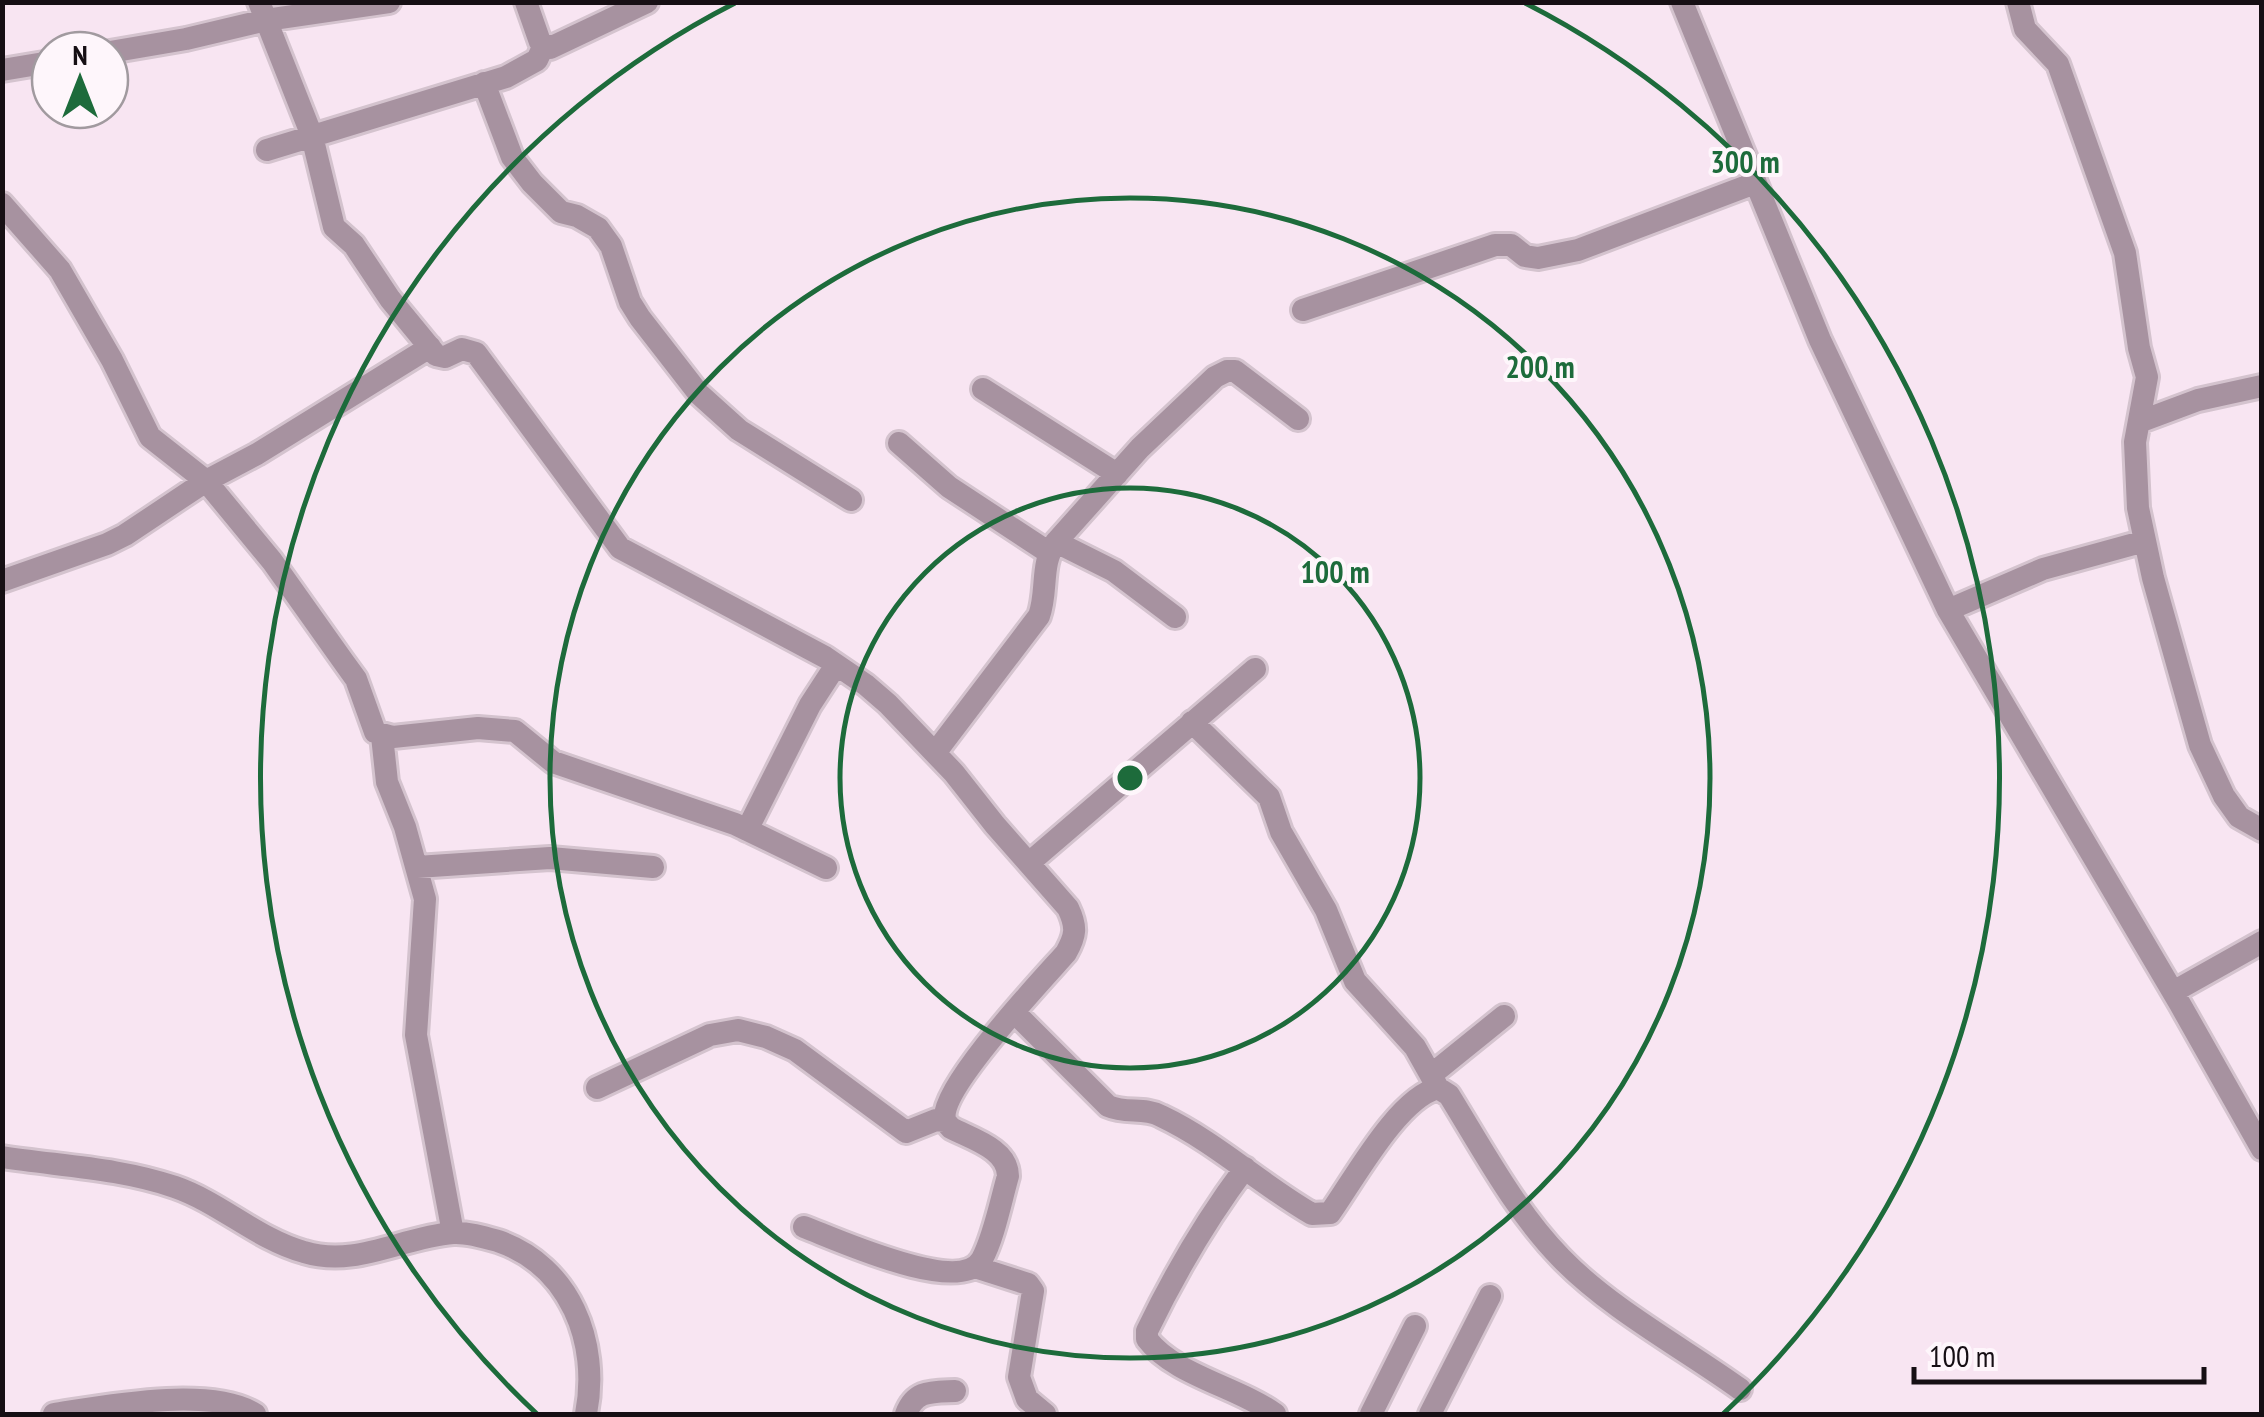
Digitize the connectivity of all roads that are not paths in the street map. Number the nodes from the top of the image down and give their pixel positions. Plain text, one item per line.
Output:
1 (390, 2) edge
2 (526, 2) edge
3 (648, 2) edge
4 (1682, 2) edge
5 (2018, 2) edge
6 (263, 11) edge
7 (543, 46) junction
8 (130, 49) edge
9 (30, 65) edge
10 (2, 70) edge
11 (484, 84) junction
12 (312, 136) junction
13 (266, 150) dead end
14 (1755, 184) junction
15 (2, 204) edge
16 (1302, 310) dead end
17 (430, 347) junction
18 (2262, 386) edge
19 (983, 389) dead end
20 (1298, 418) dead end
21 (2139, 422) junction
22 (899, 443) dead end
23 (1118, 474) junction
24 (206, 482) junction
25 (851, 500) dead end
26 (2145, 541) junction
27 (1052, 547) junction
28 (2, 581) edge
29 (1948, 610) junction
30 (1175, 617) dead end
31 (836, 665) junction
32 (1255, 669) dead end
33 (1192, 722) junction
34 (382, 736) junction
35 (935, 752) junction
36 (747, 830) junction
37 (2262, 830) edge
38 (1029, 863) junction
39 (417, 867) junction
40 (653, 867) dead end
41 (826, 868) dead end
42 (2262, 942) edge
43 (2173, 992) junction
44 (1014, 1012) junction
45 (1504, 1016) dead end
46 (1435, 1082) junction
47 (597, 1088) dead end
48 (945, 1121) junction
49 (2262, 1149) edge
50 (2, 1157) edge
51 (1245, 1168) junction
52 (804, 1227) dead end
53 (453, 1233) junction
54 (974, 1267) junction
55 (1490, 1296) dead end
56 (1414, 1326) dead end
57 (1740, 1388) dead end
58 (954, 1391) dead end
59 (54, 1414) edge
60 (256, 1414) edge
61 (586, 1414) edge
62 (906, 1414) edge
63 (1045, 1414) edge
64 (1275, 1414) edge
65 (1372, 1414) edge
66 (1430, 1414) edge

1 - 6 street
2 - 7 street
3 - 7 street
4 - 14 street
5 - 21 street
6 - 8 street
6 - 12 street
7 - 11 street
9 - 10 street
11 - 12 street
11 - 25 street
12 - 13 street
12 - 17 street
14 - 16 street
14 - 29 street
15 - 24 street
17 - 24 street
17 - 31 street
18 - 21 street
19 - 23 street
20 - 23 street
21 - 26 street
22 - 27 street
23 - 27 street
24 - 28 street
24 - 34 street
26 - 29 street
26 - 37 street
27 - 30 street
27 - 35 street
29 - 43 street
31 - 35 street
31 - 36 street
32 - 33 street
33 - 38 street
33 - 46 street
34 - 36 street
34 - 39 street
35 - 38 street
36 - 41 street
38 - 44 street
39 - 40 street
39 - 53 street
42 - 43 street
43 - 49 street
44 - 48 street
44 - 51 street
45 - 46 street
46 - 51 street
46 - 57 street
47 - 48 street
48 - 54 street
50 - 53 street
51 - 64 street
52 - 54 street
53 - 61 street
54 - 63 street
55 - 66 street
56 - 65 street
58 - 62 street
59 - 60 street

